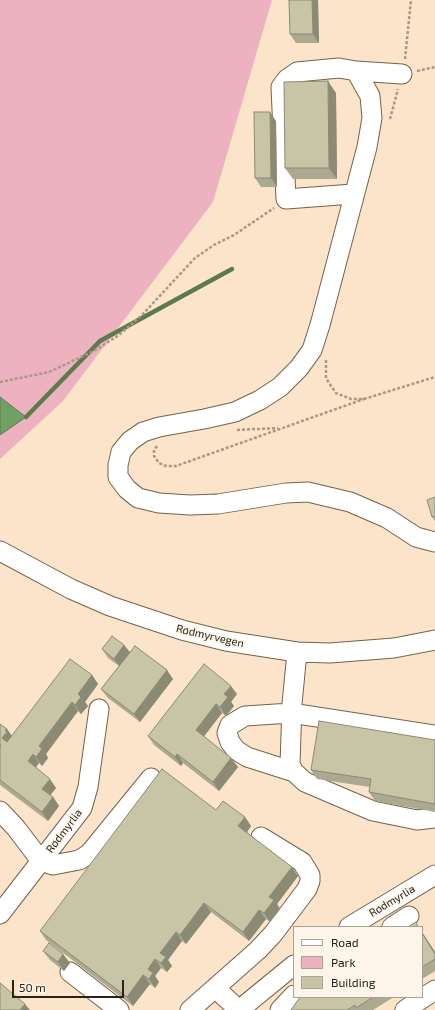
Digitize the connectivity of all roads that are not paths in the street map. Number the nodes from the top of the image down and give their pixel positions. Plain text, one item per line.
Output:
1 (356, 71) junction
2 (402, 74) road end
3 (353, 194) junction
4 (435, 542) edge
5 (0, 551) edge
6 (435, 640) edge
7 (297, 652) junction
8 (99, 710) dead end
9 (292, 713) junction
10 (435, 735) edge
11 (294, 772) junction
12 (151, 778) dead end
13 (0, 811) edge
14 (435, 818) edge
15 (261, 837) dead end
16 (42, 861) junction
17 (435, 876) edge
18 (0, 914) edge
19 (409, 916) dead end
20 (351, 926) edge
21 (394, 926) edge
22 (293, 966) edge
23 (70, 972) dead end
24 (215, 988) junction
25 (435, 990) edge
26 (293, 996) edge
27 (119, 1010) edge
28 (190, 1010) edge
29 (239, 1010) edge
30 (280, 1010) edge
31 (405, 1010) edge

1 - 2 street
1 - 3 street
1 - 3 street
3 - 4 street
5 - 7 street, Rødmyrvegen
6 - 7 street, Rødmyrvegen
7 - 9 street
8 - 16 street, Rødmyrlia
9 - 10 street
9 - 11 street
9 - 11 street
11 - 14 street
12 - 16 street
13 - 16 street
15 - 24 street
16 - 18 street, Rødmyrlia
17 - 20 street, Rødmyrlia
19 - 21 street
22 - 29 street
23 - 27 street
24 - 28 street
24 - 29 street
25 - 31 street
26 - 30 street

